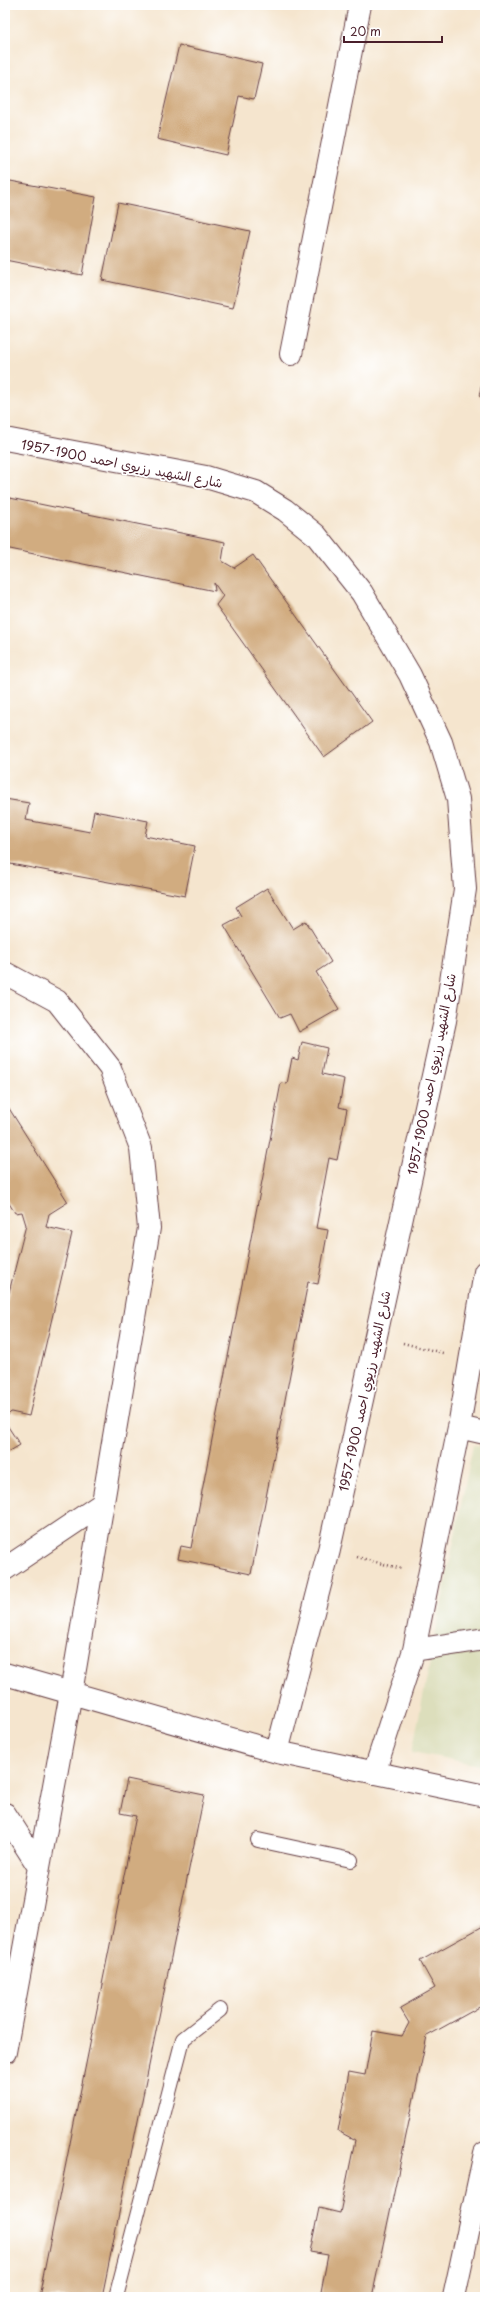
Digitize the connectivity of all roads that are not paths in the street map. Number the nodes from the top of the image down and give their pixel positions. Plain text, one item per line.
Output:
1 (360, 5) edge
2 (291, 354) dead end
3 (5, 440) edge
4 (5, 974) edge
5 (485, 1272) edge
6 (459, 1427) junction
7 (485, 1433) edge
8 (102, 1504) junction
9 (5, 1569) edge
10 (485, 1639) edge
11 (414, 1650) junction
12 (5, 1674) edge
13 (71, 1693) junction
14 (277, 1752) junction
15 (374, 1772) junction
16 (485, 1796) edge
17 (5, 1814) edge
18 (258, 1840) dead end
19 (351, 1860) dead end
20 (39, 1867) junction
21 (220, 2010) dead end
22 (5, 2052) edge
23 (485, 2154) edge
24 (116, 2297) edge
25 (454, 2297) edge

1 - 2 street
3 - 14 street, شارع الشهيد رزيوي احمد 1900-1957
4 - 8 street
5 - 6 street
6 - 7 street
6 - 11 street
8 - 9 street
8 - 13 street
10 - 11 street
11 - 15 street
12 - 13 street
13 - 14 street
13 - 20 street
14 - 15 street
15 - 16 street
17 - 20 street
18 - 19 lane
20 - 22 street
21 - 24 lane
23 - 25 street

